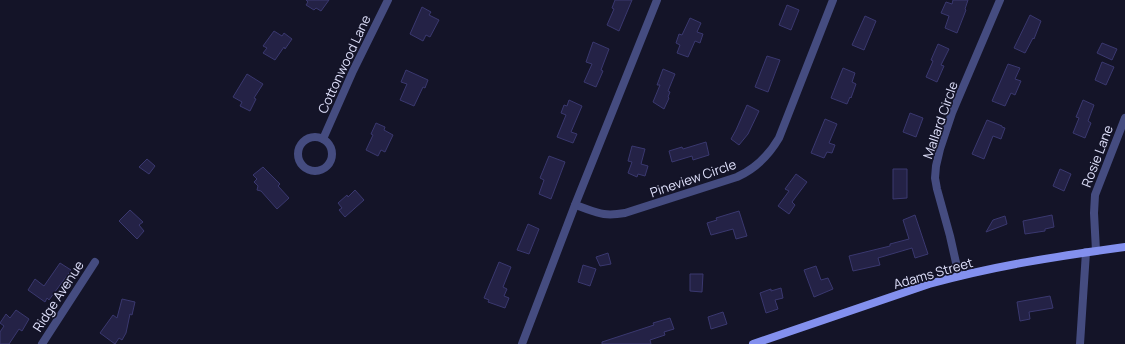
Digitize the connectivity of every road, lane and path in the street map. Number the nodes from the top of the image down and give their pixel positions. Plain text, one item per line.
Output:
1 (388, 0) edge
2 (657, 0) edge
3 (833, 0) edge
4 (1000, 0) edge
5 (1125, 118) edge
6 (323, 139) junction
7 (575, 205) junction
8 (1125, 247) edge
9 (1096, 251) junction
10 (1086, 252) junction
11 (95, 262) dead end
12 (959, 276) junction
13 (42, 344) edge
14 (522, 344) edge
15 (753, 344) edge
16 (1080, 344) edge

1 - 6 street, Cottonwood Lane
2 - 7 street
3 - 7 street, Pineview Circle
4 - 12 street, Mallard Circle
5 - 9 street, Rosie Lane
6 - 6 street
7 - 14 street
8 - 9 street, Adams Street
9 - 10 street, Adams Street
10 - 12 street, Adams Street
10 - 16 street
11 - 13 street, Ridge Avenue
12 - 15 street, Adams Street

